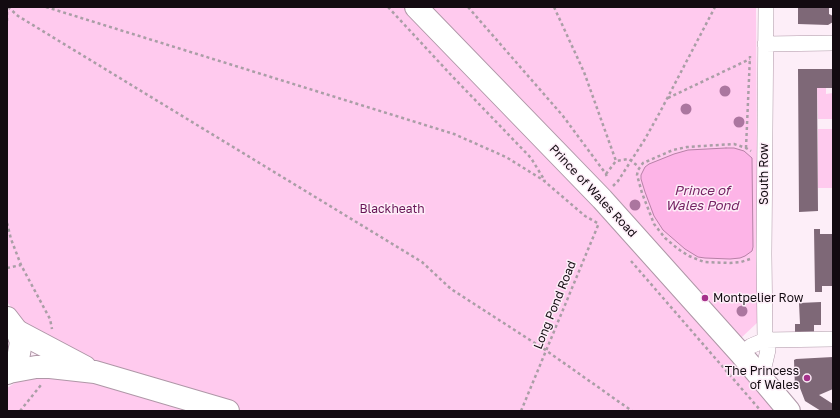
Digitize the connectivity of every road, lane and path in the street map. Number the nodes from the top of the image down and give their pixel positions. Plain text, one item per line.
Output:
1 (7, 7) edge
2 (46, 7) edge
3 (388, 7) edge
4 (416, 7) edge
5 (468, 7) edge
6 (554, 7) edge
7 (715, 7) edge
8 (766, 7) edge
9 (7, 22) edge
10 (833, 43) edge
11 (765, 44) junction
12 (750, 52) dead end
13 (750, 59) junction
14 (667, 98) junction
15 (616, 161) junction
16 (631, 161) junction
17 (639, 167) junction
18 (545, 182) junction
19 (608, 190) dead end
20 (601, 218) dead end
21 (7, 223) edge
22 (599, 223) junction
23 (603, 228) dead end
24 (756, 256) dead end
25 (631, 260) dead end
26 (21, 265) junction
27 (7, 268) edge
28 (12, 325) edge
29 (53, 334) dead end
30 (833, 339) edge
31 (765, 340) junction
32 (546, 350) junction
33 (741, 354) junction
34 (8, 372) edge
35 (95, 372) junction
36 (764, 380) junction
37 (44, 382) dead end
38 (20, 411) edge
39 (228, 411) edge
40 (521, 411) edge
41 (632, 411) edge
42 (761, 411) edge
43 (789, 411) edge

1 - 9 path
1 - 32 path
2 - 18 path
3 - 18 path
4 - 33 main road, Prince of Wales Road
5 - 15 path
6 - 15 path
7 - 14 path
8 - 11 street, South Row
10 - 11 street
11 - 31 street, South Row
12 - 13 path
13 - 14 path
13 - 17 path
14 - 16 path
15 - 16 path
16 - 17 path
16 - 19 path
17 - 24 path
18 - 22 path
20 - 22 path, Long Pond Road
21 - 26 path
22 - 23 path
22 - 32 path, Long Pond Road
25 - 42 path
26 - 27 path
26 - 29 path
28 - 34 main road
28 - 35 main road
30 - 31 street
31 - 33 street
31 - 36 street, South Row
32 - 40 path, Long Pond Road
32 - 41 path
33 - 36 main road, Prince of Wales Road
34 - 35 main road
35 - 39 main road
36 - 43 main road
37 - 38 path

